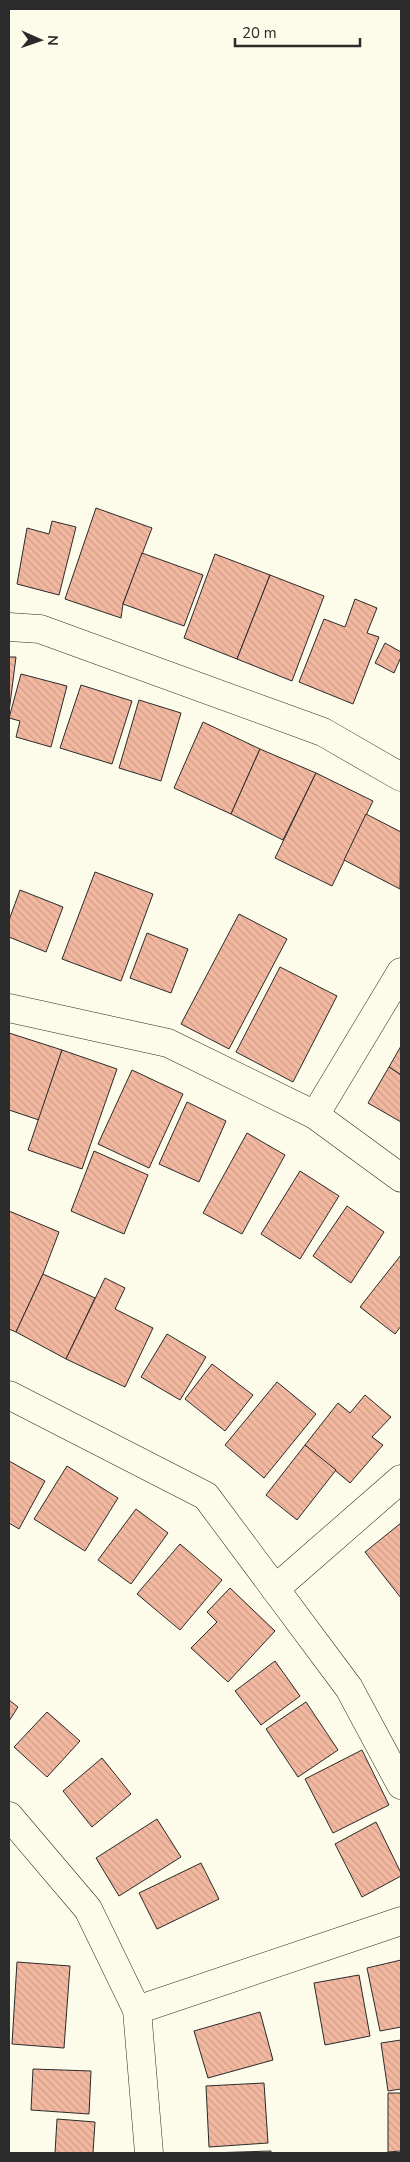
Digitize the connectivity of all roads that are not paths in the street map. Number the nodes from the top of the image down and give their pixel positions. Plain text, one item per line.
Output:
1 (9, 627) edge
2 (401, 777) edge
3 (401, 972) edge
4 (9, 1008) edge
5 (315, 1115) junction
6 (401, 1178) edge
7 (9, 1395) edge
8 (401, 1479) edge
9 (275, 1589) junction
10 (401, 1785) edge
11 (9, 1816) edge
12 (401, 1922) edge
13 (137, 2010) junction
14 (149, 2153) edge

1 - 2 street
3 - 5 street
4 - 5 street
5 - 6 street
7 - 9 street
8 - 9 street
9 - 10 street
11 - 13 street
12 - 13 street
13 - 14 street

